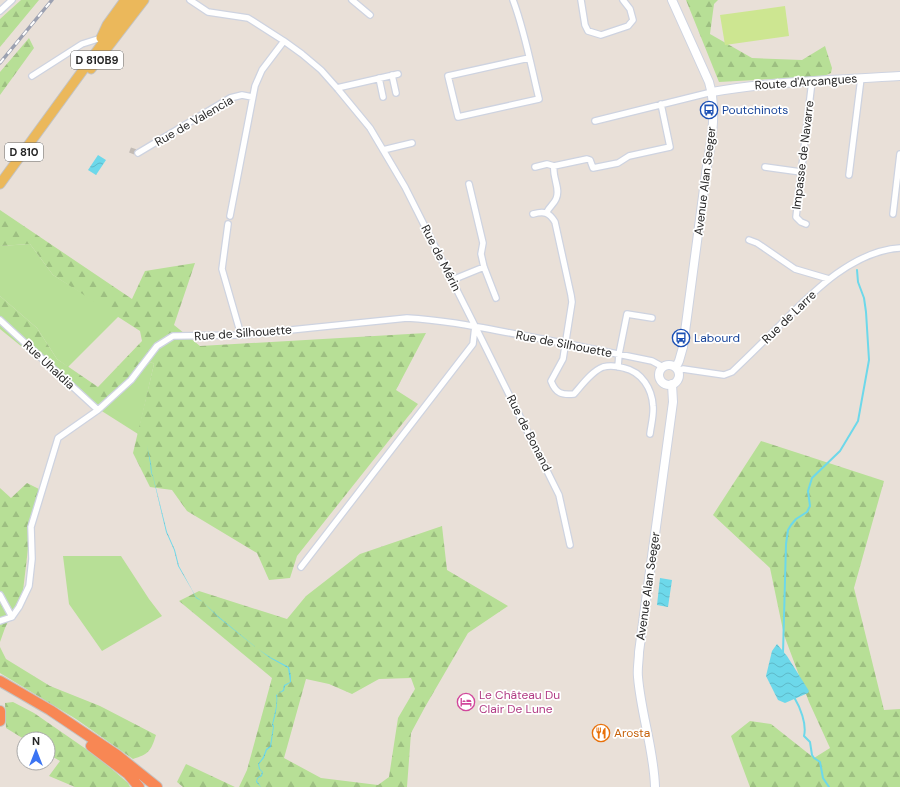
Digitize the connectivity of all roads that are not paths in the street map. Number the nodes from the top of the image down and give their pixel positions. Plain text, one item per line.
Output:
1 (12, 0) edge
2 (125, 0) edge
3 (134, 0) edge
4 (144, 0) edge
5 (190, 0) edge
6 (352, 0) edge
7 (513, 0) edge
8 (581, 0) edge
9 (623, 0) edge
10 (672, 0) edge
11 (0, 11) edge
12 (370, 15) dead end
13 (101, 38) junction
14 (284, 40) junction
15 (529, 58) junction
16 (90, 59) junction
17 (32, 76) dead end
18 (900, 76) edge
19 (379, 78) junction
20 (861, 78) junction
21 (812, 81) junction
22 (337, 88) junction
23 (712, 92) junction
24 (396, 93) dead end
25 (252, 97) junction
26 (383, 98) dead end
27 (661, 104) junction
28 (48, 119) junction
29 (595, 121) dead end
30 (412, 143) dead end
31 (383, 150) junction
32 (138, 153) dead end
33 (900, 154) edge
34 (554, 166) junction
35 (535, 167) dead end
36 (765, 168) dead end
37 (801, 172) junction
38 (849, 175) dead end
39 (0, 184) edge
40 (469, 184) dead end
41 (547, 212) junction
42 (533, 214) dead end
43 (893, 214) dead end
44 (230, 216) dead end
45 (228, 224) dead end
46 (806, 224) dead end
47 (749, 240) dead end
48 (900, 248) edge
49 (484, 267) junction
50 (830, 279) junction
51 (452, 280) junction
52 (496, 298) dead end
53 (652, 318) dead end
54 (0, 320) edge
55 (475, 326) junction
56 (241, 335) junction
57 (565, 343) junction
58 (619, 354) junction
59 (618, 367) junction
60 (663, 367) junction
61 (677, 369) junction
62 (672, 384) junction
63 (98, 410) junction
64 (650, 434) dead end
65 (570, 545) dead end
66 (301, 567) dead end
67 (0, 596) edge
68 (12, 617) junction
69 (0, 622) edge
70 (0, 682) edge
71 (0, 689) edge
72 (0, 711) edge
73 (0, 721) edge
74 (104, 747) junction
75 (139, 787) edge
76 (145, 787) edge
77 (157, 787) edge
78 (655, 787) edge

1 - 11 street
2 - 13 main road
3 - 16 main road, D 810
4 - 28 main road, D 810B9
5 - 14 street, Rue de Mérin
6 - 12 street
7 - 15 street
8 - 9 street
10 - 23 main road, Avenue Alan Seeger
13 - 16 main road
13 - 17 street
14 - 22 street, Rue de Mérin
14 - 25 street
15 - 15 street
16 - 28 main road, D 810
18 - 20 main road, Route d'Arcangues
19 - 22 street
19 - 24 street
19 - 26 street
20 - 21 main road, Route d'Arcangues
20 - 38 street
21 - 23 main road, Route d'Arcangues
21 - 37 street, Impasse de Navarre
22 - 31 street, Rue de Mérin
23 - 27 street
23 - 61 main road, Avenue Alan Seeger
25 - 32 street, Rue de Valencia
25 - 44 street
27 - 29 street
27 - 34 street
28 - 39 main road, D 810
30 - 31 street
31 - 51 street, Rue de Mérin
33 - 43 street
34 - 35 street
34 - 41 street
36 - 37 street
37 - 46 street, Impasse de Navarre
40 - 49 street
41 - 42 street
41 - 57 street
45 - 56 street
47 - 50 street
48 - 50 street, Rue de Larre
49 - 51 street
49 - 52 street
50 - 61 street, Rue de Larre
51 - 55 street, Rue de Mérin
53 - 58 street
54 - 63 street, Rue Uhaldia
55 - 56 street, Rue de Silhouette
55 - 57 street, Rue de Silhouette
55 - 65 street, Rue de Bonand
55 - 66 street
56 - 63 street, Rue de Silhouette
57 - 58 street, Rue de Silhouette
57 - 59 street
58 - 59 street
58 - 60 street, Rue de Silhouette
59 - 64 street
60 - 61 main road
60 - 62 main road
61 - 62 main road
62 - 78 main road, Avenue Alan Seeger
63 - 68 street, Rue de Silhouette
67 - 68 street
68 - 69 street
70 - 74 highway
71 - 75 highway
72 - 73 highway
74 - 76 highway
74 - 77 highway

